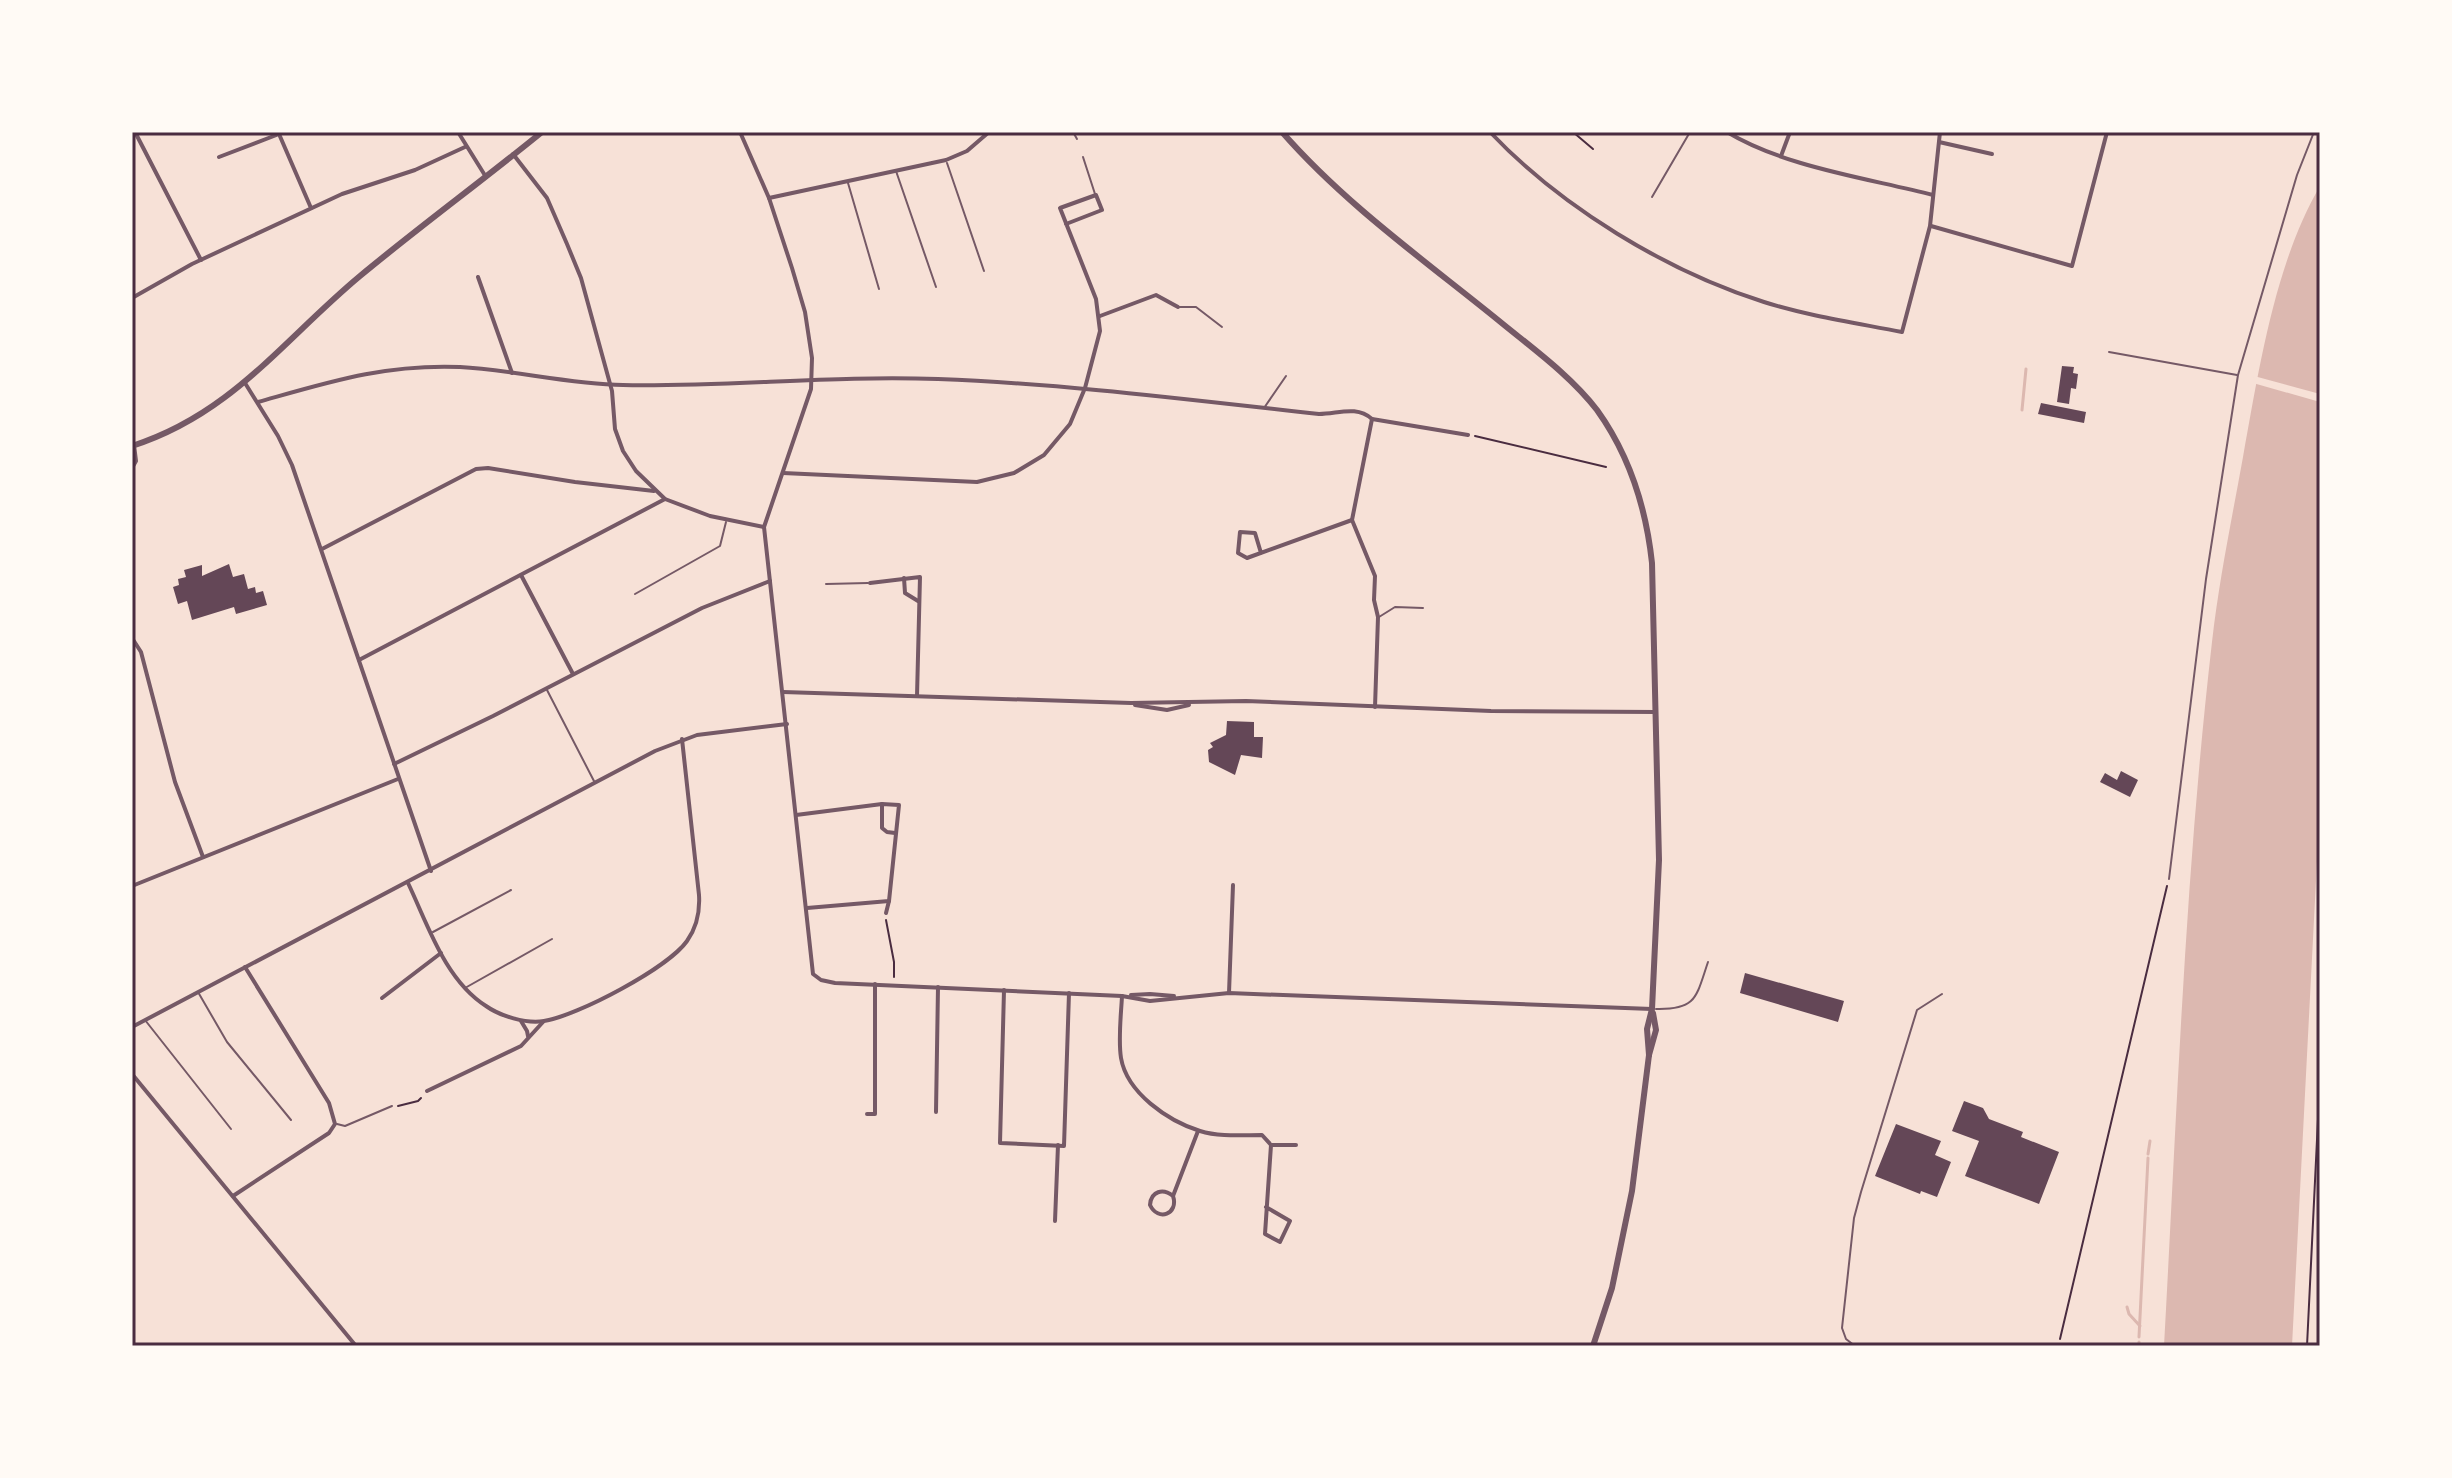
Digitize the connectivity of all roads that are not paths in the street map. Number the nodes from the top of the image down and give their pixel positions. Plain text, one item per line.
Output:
1 (135, 132) edge
2 (458, 132) edge
3 (542, 132) edge
4 (740, 132) edge
5 (989, 132) edge
6 (1073, 132) edge
7 (1282, 132) edge
8 (1490, 132) edge
9 (1690, 132) edge
10 (1727, 132) edge
11 (1790, 132) edge
12 (1940, 132) edge
13 (2107, 132) edge
14 (2314, 132) edge
15 (1077, 139) dead end
16 (1939, 142) junction
17 (465, 147) junction
18 (513, 154) junction
19 (1992, 154) dead end
20 (219, 157) dead end
21 (1083, 157) dead end
22 (1781, 157) junction
23 (946, 160) junction
24 (896, 171) junction
25 (486, 177) junction
26 (847, 183) junction
27 (1096, 195) junction
28 (1933, 195) junction
29 (1652, 197) dead end
30 (769, 198) junction
31 (311, 208) junction
32 (1066, 224) junction
33 (1930, 226) junction
34 (201, 260) junction
35 (984, 271) dead end
36 (478, 277) dead end
37 (936, 287) dead end
38 (879, 289) dead end
39 (132, 298) edge
40 (1178, 307) joint
41 (1100, 316) junction
42 (1222, 327) dead end
43 (2109, 352) dead end
44 (512, 373) junction
45 (2238, 375) junction
46 (1286, 376) dead end
47 (812, 379) junction
48 (245, 383) junction
49 (610, 385) junction
50 (1085, 388) junction
51 (258, 402) junction
52 (1264, 408) junction
53 (1372, 419) junction
54 (1468, 435) road end
55 (133, 446) edge
56 (132, 468) edge
57 (783, 473) junction
58 (654, 491) junction
59 (665, 499) junction
60 (726, 520) junction
61 (1352, 520) junction
62 (764, 527) junction
63 (322, 549) junction
64 (1261, 553) junction
65 (521, 575) junction
66 (904, 578) junction
67 (770, 581) junction
68 (870, 583) joint
69 (826, 584) dead end
70 (635, 594) dead end
71 (919, 601) junction
72 (1423, 608) dead end
73 (1378, 617) junction
74 (132, 638) edge
75 (359, 660) junction
76 (573, 674) junction
77 (546, 688) junction
78 (783, 692) junction
79 (917, 696) junction
80 (1375, 707) junction
81 (1656, 712) junction
82 (787, 724) junction
83 (682, 739) junction
84 (394, 764) junction
85 (398, 779) junction
86 (595, 783) junction
87 (882, 804) junction
88 (796, 815) junction
89 (896, 833) junction
90 (203, 857) junction
91 (431, 871) junction
92 (2169, 879) road end
93 (408, 883) junction
94 (1233, 885) dead end
95 (132, 886) edge
96 (511, 890) dead end
97 (889, 901) junction
98 (806, 908) junction
99 (886, 913) road end
100 (431, 932) junction
101 (552, 939) dead end
102 (441, 953) junction
103 (1708, 962) dead end
104 (245, 967) junction
105 (875, 984) junction
106 (938, 987) junction
107 (464, 988) junction
108 (1004, 990) junction
109 (198, 992) junction
110 (1069, 993) junction
111 (1229, 993) junction
112 (1942, 994) dead end
113 (1122, 996) junction
114 (382, 998) dead end
115 (1652, 1009) junction
116 (518, 1019) junction
117 (145, 1020) junction
118 (544, 1021) junction
119 (132, 1027) edge
120 (528, 1036) junction
121 (132, 1074) edge
122 (427, 1091) road end
123 (392, 1106) road end
124 (936, 1112) dead end
125 (867, 1114) dead end
126 (291, 1120) dead end
127 (335, 1124) junction
128 (231, 1129) dead end
129 (1198, 1131) junction
130 (1058, 1145) junction
131 (1271, 1145) junction
132 (1296, 1145) dead end
133 (233, 1196) junction
134 (1173, 1196) junction
135 (1266, 1207) junction
136 (1055, 1221) dead end
137 (2058, 1345) edge
138 (356, 1346) edge
139 (1593, 1346) edge

1 - 34 street
2 - 17 street
3 - 18 street
4 - 30 street
5 - 23 street
6 - 15 lane
7 - 81 street
8 - 33 street
9 - 29 lane
10 - 22 street
11 - 22 street
12 - 16 street
13 - 33 street
14 - 45 lane
16 - 19 street
16 - 28 street
17 - 25 street
17 - 31 street
18 - 25 street
18 - 49 street
20 - 31 street
21 - 27 lane
22 - 28 street
23 - 24 street
23 - 35 lane
24 - 26 street
24 - 37 lane
25 - 48 street
26 - 30 street
26 - 38 lane
27 - 32 street
27 - 32 street
28 - 33 street
30 - 47 street
31 - 34 street
32 - 41 street
34 - 39 street
36 - 44 street
40 - 41 street
40 - 42 lane
41 - 50 street
43 - 45 lane
44 - 49 street
44 - 51 street
45 - 92 lane
46 - 52 lane
47 - 49 street
47 - 50 street
47 - 57 street
48 - 51 street
48 - 55 street
49 - 58 street
50 - 52 street
50 - 57 street
51 - 63 street
52 - 53 street
53 - 54 street
53 - 61 street
55 - 56 street
57 - 62 street
58 - 59 street
58 - 63 street
59 - 60 street
59 - 65 street
60 - 62 street
60 - 70 lane
61 - 64 street
61 - 73 street
62 - 67 street
63 - 75 street
64 - 64 street
65 - 75 street
65 - 76 street
66 - 68 street
66 - 71 street
66 - 71 street
67 - 76 street
67 - 78 street
68 - 69 lane
71 - 79 street
72 - 73 lane
73 - 80 street
74 - 90 street
75 - 84 street
76 - 77 street
77 - 84 street
77 - 86 lane
78 - 79 street
78 - 82 street
79 - 80 street
80 - 81 street
81 - 115 street
82 - 83 street
82 - 88 street
83 - 86 street
83 - 118 street
84 - 85 street
85 - 90 street
85 - 91 street
86 - 91 street
87 - 88 street
87 - 89 street
87 - 89 street
88 - 98 street
89 - 97 street
90 - 95 street
91 - 93 street
93 - 100 street
93 - 104 street
94 - 111 street
96 - 100 lane
97 - 98 street
97 - 99 street
98 - 105 street
100 - 102 street
101 - 107 lane
102 - 107 street
102 - 114 street
103 - 115 lane
104 - 109 street
104 - 127 street
105 - 106 street
105 - 125 street
106 - 108 street
106 - 124 street
107 - 116 street
108 - 110 street
108 - 130 street
109 - 117 street
109 - 126 lane
110 - 113 street
110 - 130 street
111 - 113 street
111 - 115 street
112 - 137 lane
113 - 129 street
115 - 139 street
116 - 118 street
116 - 120 street
117 - 119 street
117 - 128 lane
118 - 120 street
120 - 122 street
121 - 133 street
123 - 127 lane
127 - 133 street
129 - 131 street
129 - 134 street
130 - 136 street
131 - 132 street
131 - 135 street
133 - 138 street
134 - 134 street
135 - 135 street

